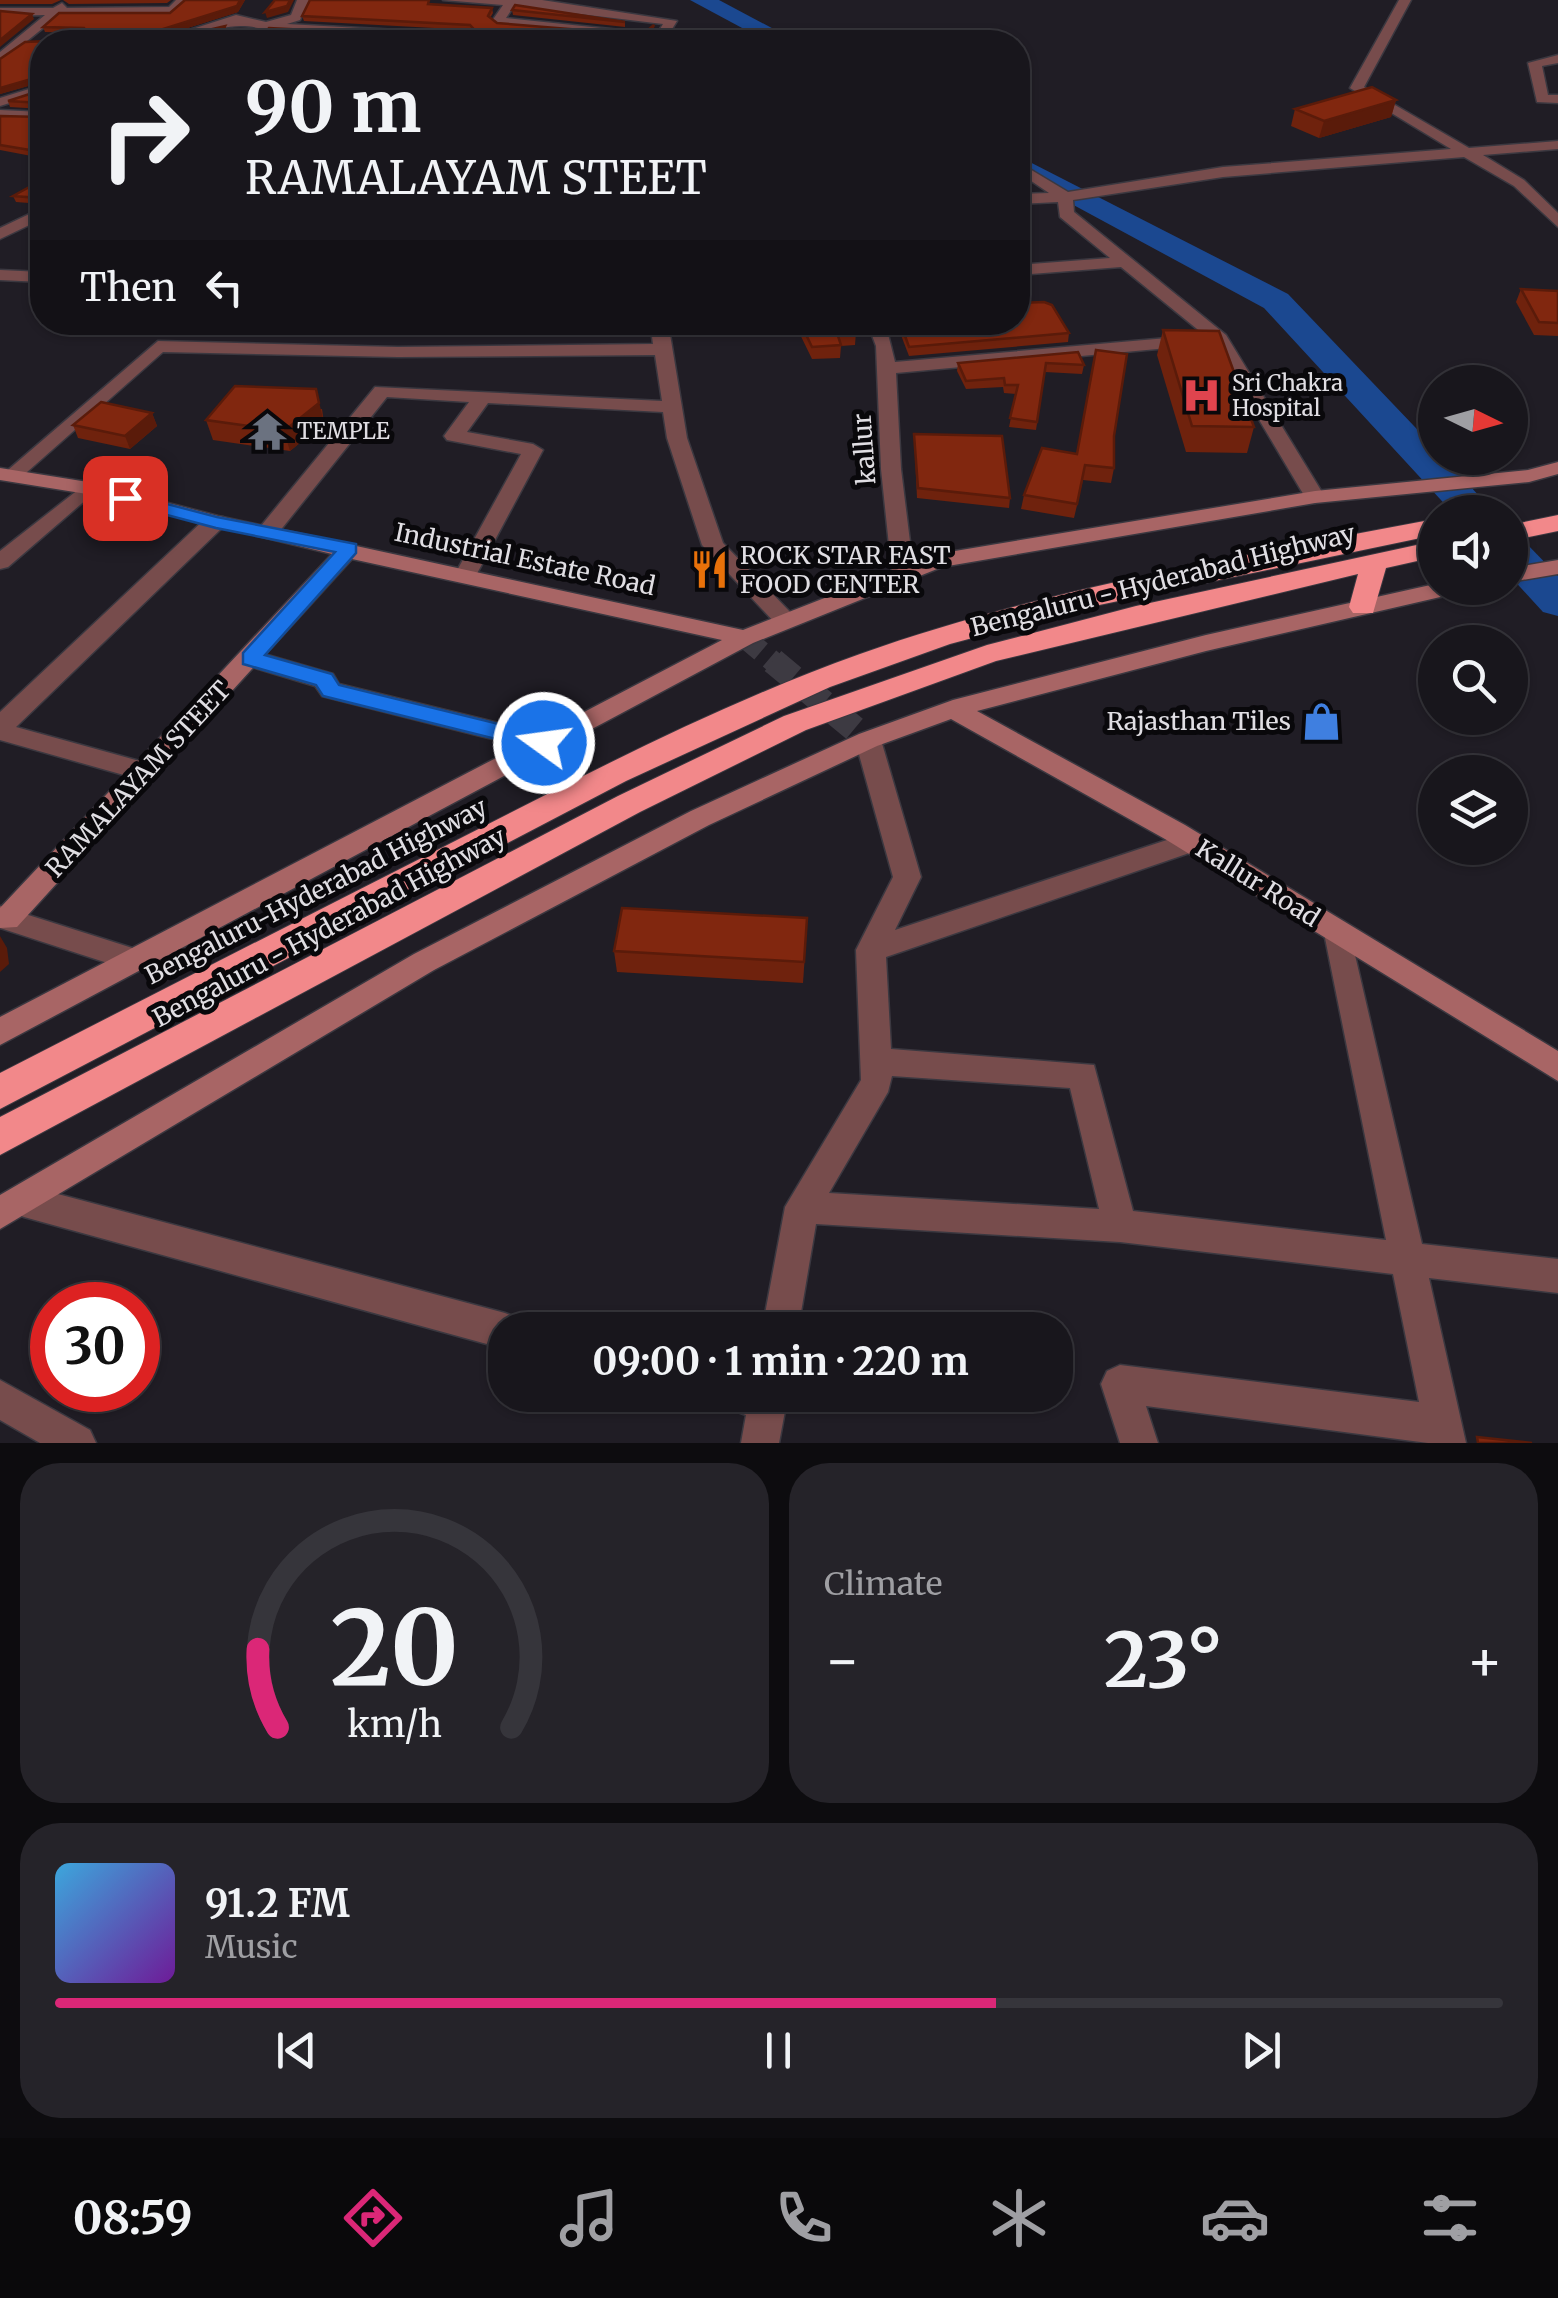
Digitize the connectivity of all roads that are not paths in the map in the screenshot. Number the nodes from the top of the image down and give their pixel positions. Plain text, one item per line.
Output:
1 (8, 0) edge
2 (69, 0) edge
3 (182, 0) edge
4 (303, 0) edge
5 (448, 0) edge
6 (1405, 0) edge
7 (511, 2) edge
8 (0, 10) edge
9 (58, 12) junction
10 (434, 12) edge
11 (498, 21) junction
12 (422, 23) edge
13 (266, 26) junction
14 (36, 30) edge
15 (199, 30) edge
16 (262, 30) edge
17 (312, 30) edge
18 (414, 30) edge
19 (489, 30) edge
20 (579, 30) edge
21 (666, 30) edge
22 (30, 35) edge
23 (0, 40) edge
24 (24, 40) junction
25 (30, 40) edge
26 (0, 59) edge
27 (1558, 59) edge
28 (30, 92) edge
29 (5, 97) edge
30 (1558, 99) edge
31 (0, 114) edge
32 (30, 115) edge
33 (1558, 144) edge
34 (1466, 150) junction
35 (1030, 174) edge
36 (1064, 197) junction
37 (1030, 198) edge
38 (30, 220) edge
39 (1558, 222) edge
40 (20, 226) junction
41 (30, 227) edge
42 (0, 234) edge
43 (1126, 262) junction
44 (1030, 269) edge
45 (0, 275) edge
46 (30, 276) edge
47 (225, 335) edge
48 (661, 335) edge
49 (881, 335) edge
50 (1220, 338) junction
51 (214, 347) junction
52 (663, 349) junction
53 (886, 368) junction
54 (482, 397) junction
55 (672, 407) junction
56 (1558, 468) edge
57 (5, 475) edge
58 (88, 488) junction
59 (1315, 497) junction
60 (1558, 504) edge
61 (1528, 510) edge
62 (216, 522) junction
63 (1558, 523) edge
64 (1528, 529) edge
65 (267, 532) junction
66 (1418, 542) edge
67 (1418, 544) edge
68 (349, 549) junction
69 (0, 562) edge
70 (1374, 562) junction
71 (1558, 566) edge
72 (1528, 572) edge
73 (903, 574) junction
74 (465, 576) junction
75 (1418, 595) edge
76 (1363, 607) junction
77 (785, 620) junction
78 (745, 638) junction
79 (250, 658) junction
80 (953, 709) junction
81 (0, 729) edge
82 (868, 740) junction
83 (544, 743) junction
84 (145, 772) junction
85 (1191, 842) junction
86 (4, 918) edge
87 (1338, 933) junction
88 (871, 950) junction
89 (135, 960) junction
90 (0, 1032) edge
91 (876, 1061) junction
92 (1558, 1066) edge
93 (0, 1092) edge
94 (0, 1137) edge
95 (12, 1207) edge
96 (802, 1207) junction
97 (1120, 1226) junction
98 (1411, 1260) junction
99 (1558, 1276) edge
100 (783, 1312) edge
101 (488, 1328) edge
102 (0, 1399) edge
103 (759, 1412) edge
104 (1443, 1433) edge
105 (77, 1443) edge
106 (760, 1443) edge
107 (1138, 1443) edge

1 - 8 street
2 - 9 street
3 - 9 street
4 - 13 street
5 - 7 street
5 - 10 street
6 - 34 street
7 - 11 street
7 - 21 street
8 - 9 street
9 - 14 street
11 - 19 street
11 - 20 street
12 - 18 street
13 - 15 street
13 - 16 street
13 - 17 street
22 - 24 street
23 - 24 street
24 - 25 street
24 - 26 street
27 - 30 street
28 - 29 street
31 - 32 street
33 - 34 street
34 - 36 street
34 - 39 street
35 - 36 street
36 - 37 street
36 - 43 street
38 - 40 street
40 - 41 street
40 - 42 street
43 - 44 street
43 - 50 street
45 - 46 street
47 - 51 street
48 - 52 street
49 - 53 street, kallur
50 - 53 street
50 - 59 street
51 - 52 street
51 - 57 street
52 - 55 street
53 - 73 street, kallur
54 - 55 street
54 - 65 street
54 - 74 street
55 - 77 street
56 - 59 street
57 - 58 street, Industrial Estate Road
58 - 62 street, Industrial Estate Road
58 - 69 street
59 - 73 street
60 - 61 highway
62 - 65 street, Industrial Estate Road
62 - 81 street
63 - 64 highway
65 - 68 street, Industrial Estate Road
66 - 93 highway, Bengaluru-Hyderabad Highway
67 - 70 highway, Bengaluru - Hyderabad Highway
68 - 74 street, Industrial Estate Road
68 - 79 street, RAMALAYAM STEET
70 - 76 highway
70 - 94 highway, Bengaluru - Hyderabad Highway
71 - 72 street
73 - 77 street
74 - 78 street, Industrial Estate Road
75 - 76 street
76 - 80 street
77 - 78 street
78 - 83 street
79 - 83 street
79 - 84 street, RAMALAYAM STEET
80 - 82 street
80 - 85 street, Kallur Road
81 - 84 street
82 - 88 street
82 - 95 street
83 - 89 street
84 - 86 street, RAMALAYAM STEET
85 - 87 street, Kallur Road
85 - 88 street
86 - 89 street
87 - 92 street, Kallur Road
87 - 98 street
88 - 91 street
89 - 90 street
91 - 96 street
91 - 97 street
95 - 101 street
96 - 97 street
96 - 100 street
97 - 98 street
98 - 99 street
98 - 104 street
102 - 105 street
103 - 106 street
104 - 107 street

